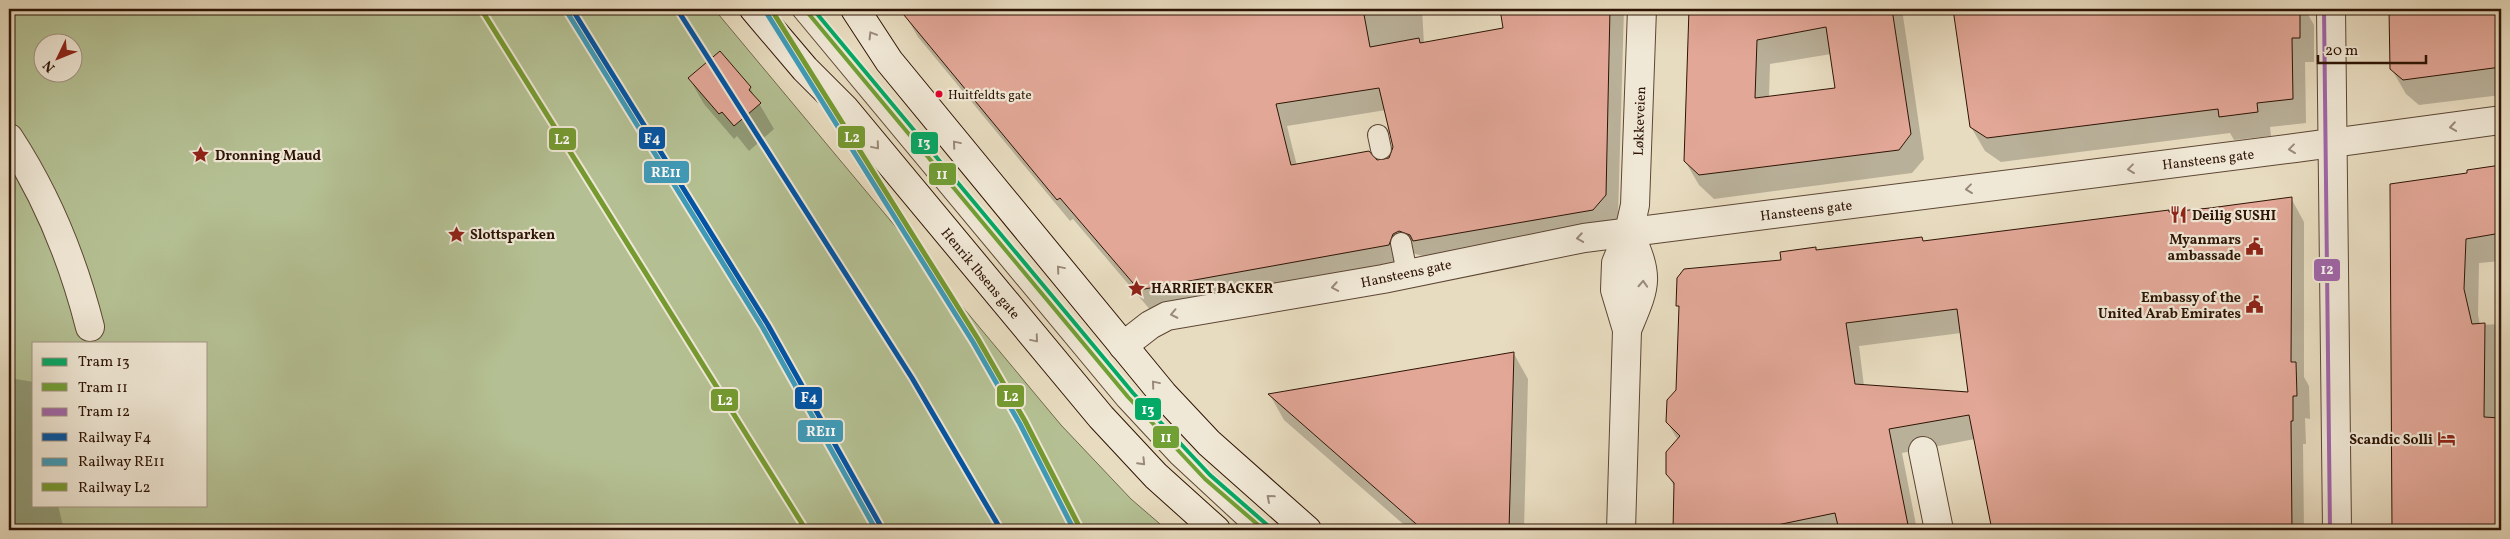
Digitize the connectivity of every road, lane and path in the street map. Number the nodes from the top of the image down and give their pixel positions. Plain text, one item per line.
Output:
1 (754, 9) edge
2 (802, 9) edge
3 (855, 9) edge
4 (1642, 9) edge
5 (2331, 9) edge
6 (2501, 120) edge
7 (9, 138) edge
8 (2332, 143) junction
9 (1629, 232) junction
10 (1400, 243) dead end
11 (1407, 272) junction
12 (90, 327) dead end
13 (1123, 346) junction
14 (1923, 451) dead end
15 (1216, 530) edge
16 (1259, 530) edge
17 (1307, 530) edge
18 (1621, 530) edge
19 (1939, 530) edge
20 (2337, 530) edge

1 -> 15 street, Henrik Ibsens gate
2 - 16 lane
13 -> 3 street
4 - 9 street, Løkkeveien
5 - 8 street
6 -> 8 street, Hansteens gate
7 - 12 street
8 -> 9 street, Hansteens gate
8 - 20 street
9 -> 11 street, Hansteens gate
9 - 18 street
10 - 11 lane
11 -> 13 street, Hansteens gate
17 -> 13 street
14 - 19 street

